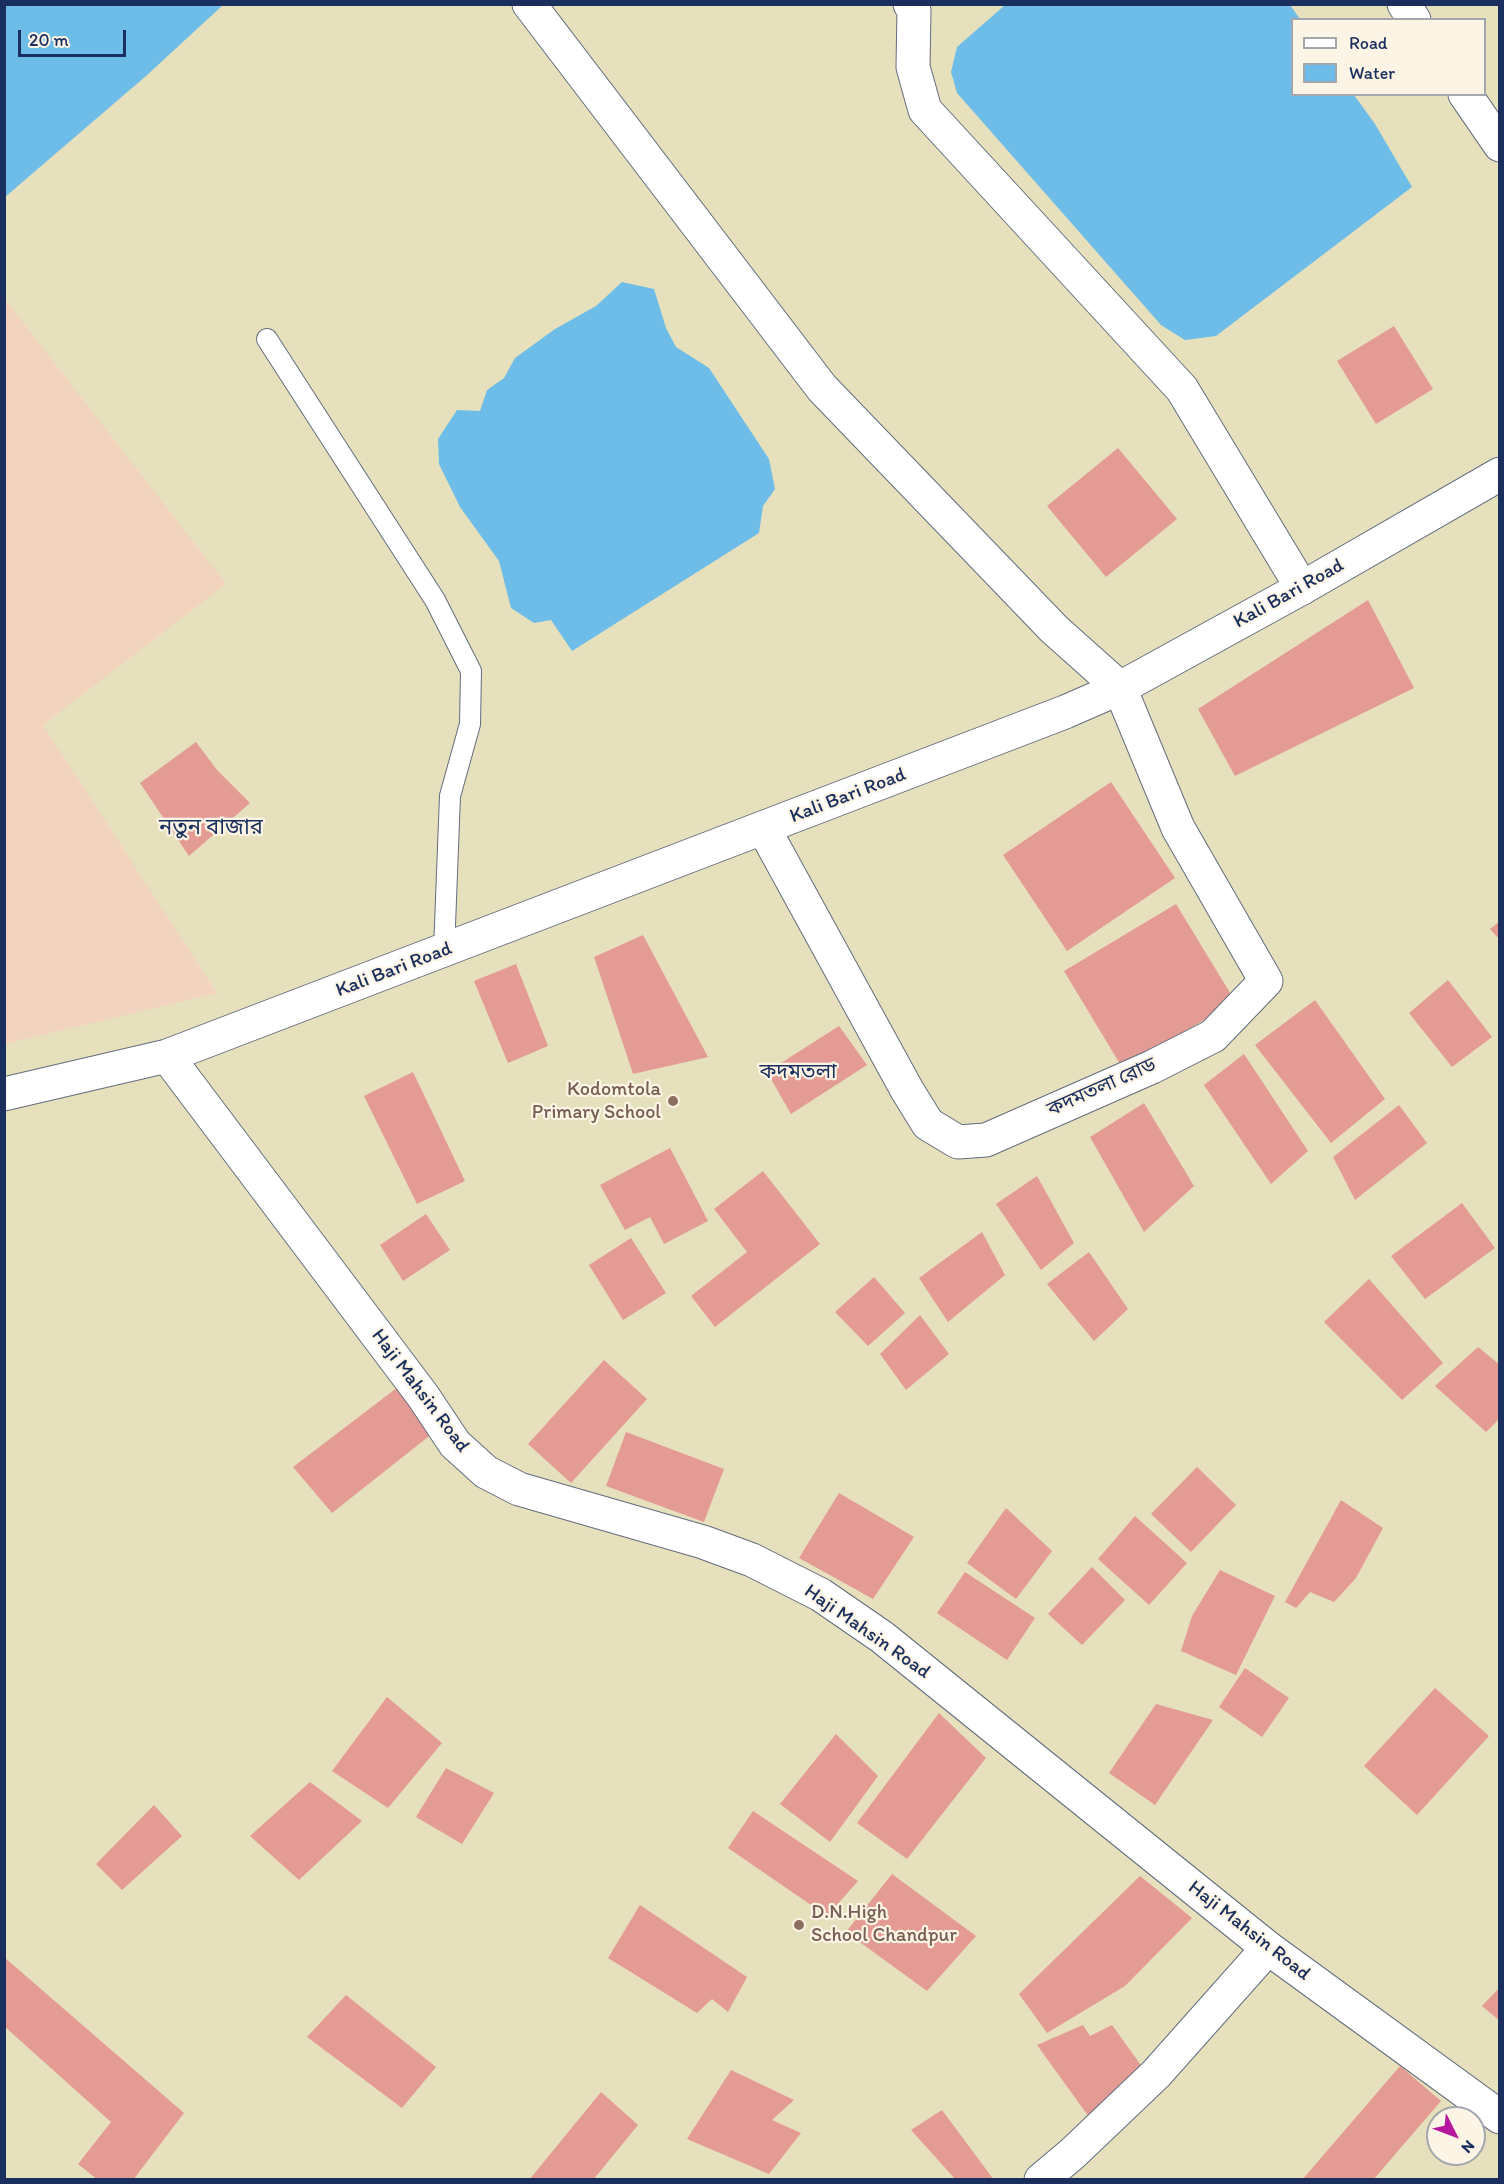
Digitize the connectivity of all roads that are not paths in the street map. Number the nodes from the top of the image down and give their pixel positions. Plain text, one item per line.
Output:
1 (529, 4) edge
2 (910, 4) edge
3 (1404, 4) edge
4 (1413, 18) edge
5 (1466, 96) edge
6 (1500, 145) edge
7 (267, 339) dead end
8 (1500, 474) edge
9 (1302, 588) junction
10 (1120, 688) junction
11 (764, 829) junction
12 (444, 951) junction
13 (167, 1056) junction
14 (4, 1094) edge
15 (1268, 1948) junction
16 (1500, 2117) edge
17 (1041, 2180) edge

1 - 10 main road
2 - 9 main road
3 - 4 main road
5 - 6 main road
7 - 12 lane
8 - 9 main road, Kali Bari Road
9 - 10 main road, Kali Bari Road
10 - 11 main road, Kali Bari Road
10 - 11 main road, কদমতলা রোড
11 - 12 main road, Kali Bari Road
12 - 13 main road, Kali Bari Road
13 - 14 main road, Kali Bari Road
13 - 15 main road, Haji Mahsin Road
15 - 16 main road, Haji Mahsin Road
15 - 17 main road

